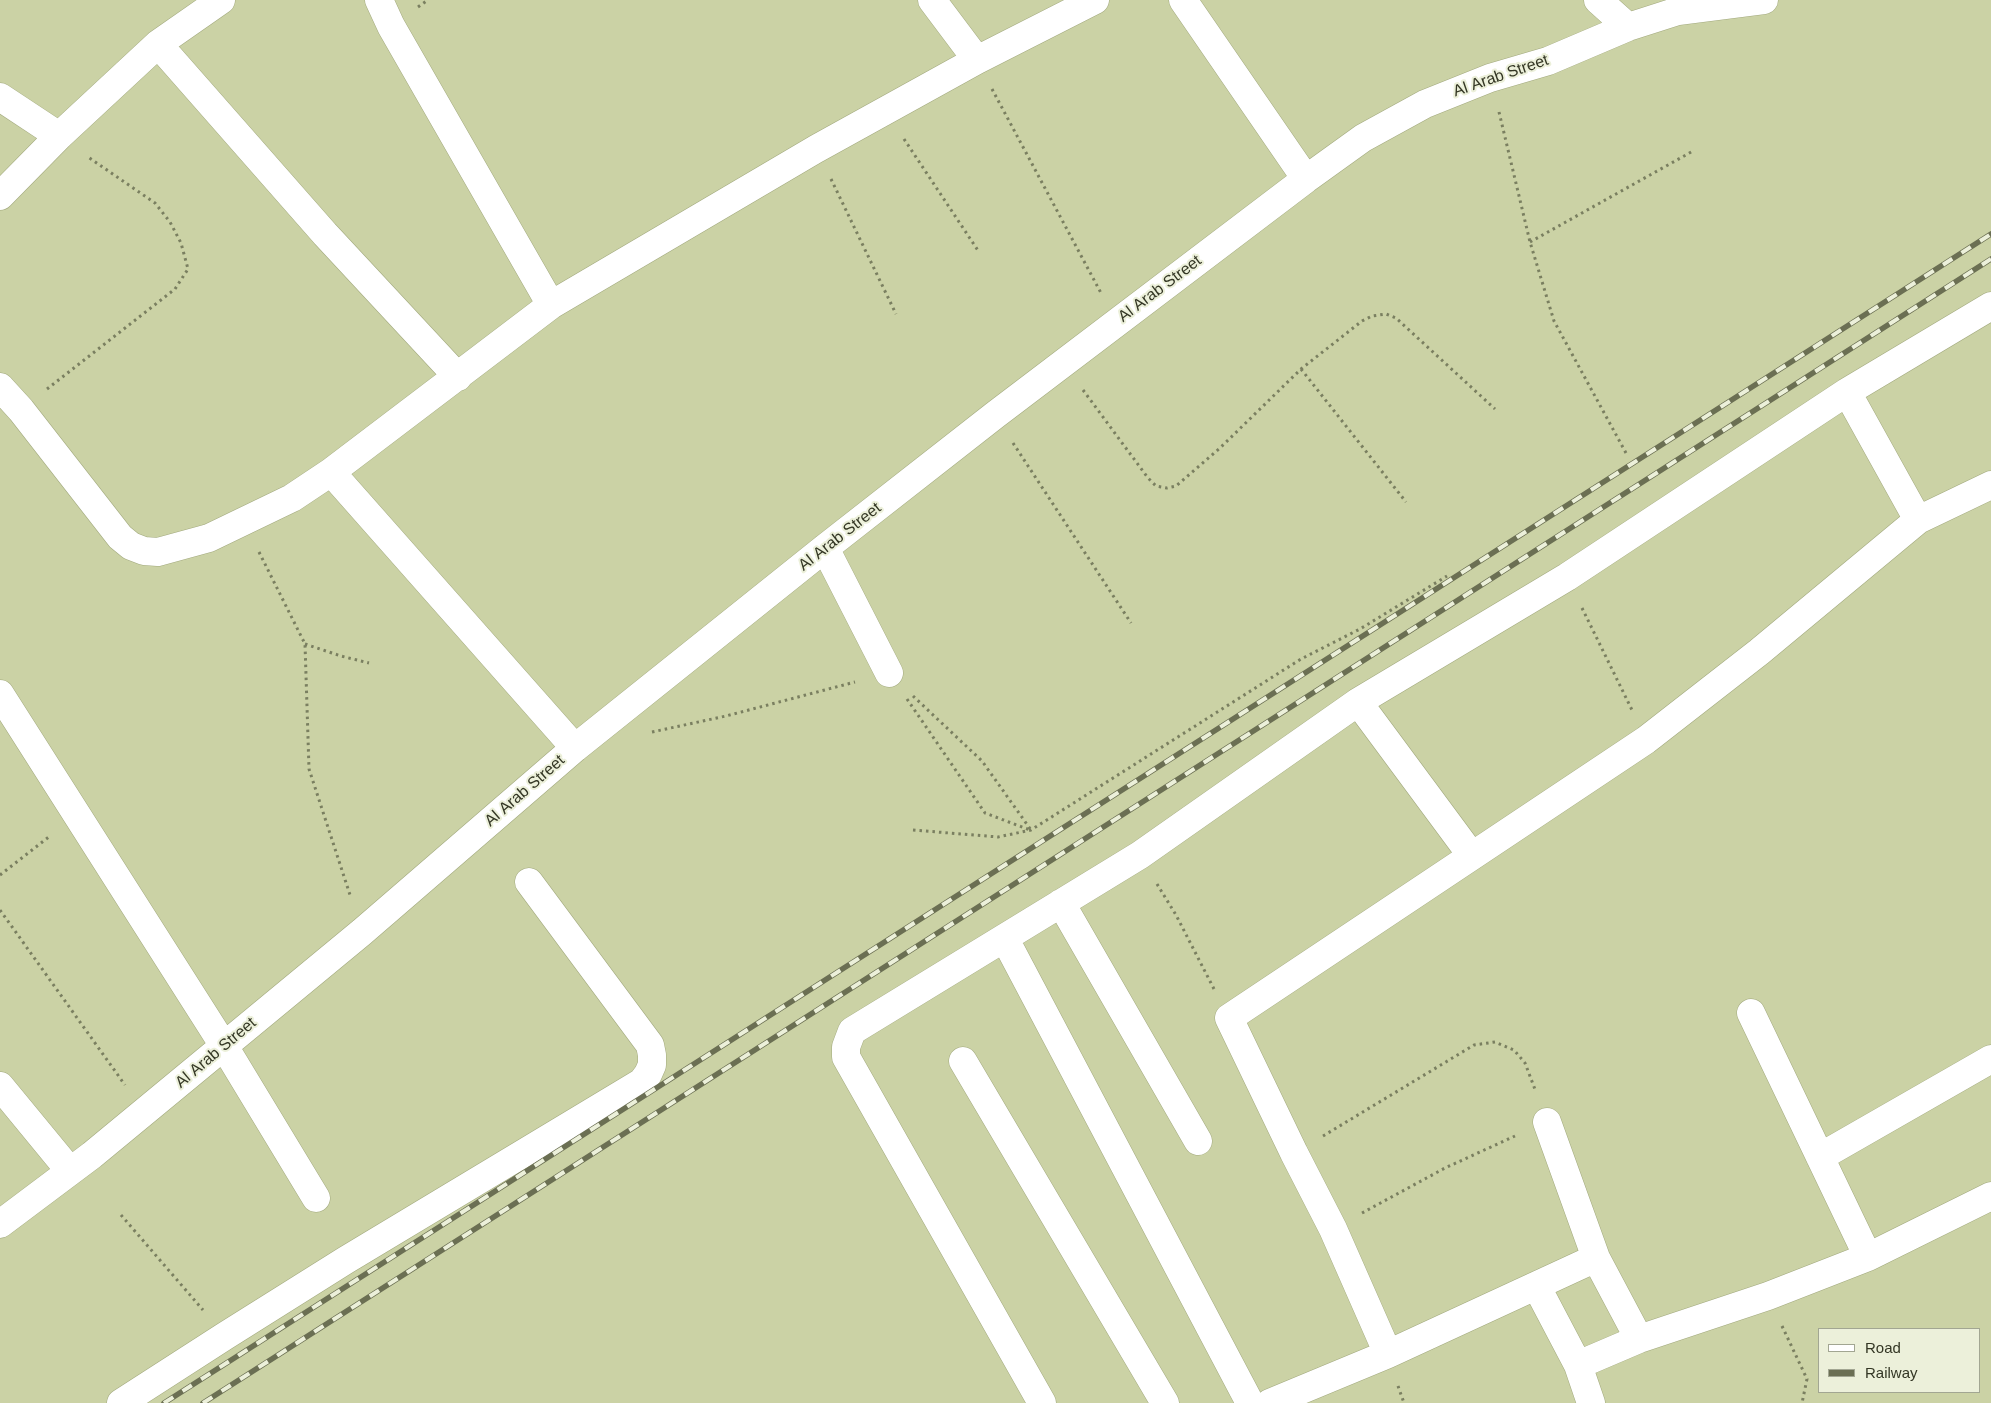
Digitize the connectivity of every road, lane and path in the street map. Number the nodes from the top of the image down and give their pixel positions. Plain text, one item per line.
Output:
1 (221, 0) edge
2 (379, 0) edge
3 (932, 0) edge
4 (1095, 0) edge
5 (1183, 0) edge
6 (1598, 0) edge
7 (1764, 0) edge
8 (1628, 28) junction
9 (158, 44) junction
10 (977, 60) junction
11 (1490, 78) junction
12 (0, 97) edge
13 (885, 112) junction
14 (58, 136) junction
15 (816, 149) junction
16 (1693, 150) dead end
17 (1306, 179) junction
18 (0, 196) edge
19 (1530, 242) junction
20 (980, 252) dead end
21 (551, 305) junction
22 (1991, 306) edge
23 (896, 314) dead end
24 (1116, 323) junction
25 (1063, 363) junction
26 (1301, 369) junction
27 (458, 377) junction
28 (0, 387) edge
29 (1847, 392) junction
30 (1495, 409) dead end
31 (21, 410) junction
32 (995, 415) junction
33 (1626, 453) dead end
34 (331, 472) junction
35 (1991, 485) edge
36 (1406, 502) dead end
37 (1918, 520) junction
38 (244, 523) junction
39 (825, 548) junction
40 (1447, 576) dead end
41 (1567, 577) junction
42 (1132, 624) dead end
43 (305, 644) junction
44 (369, 663) dead end
45 (889, 673) junction
46 (0, 694) edge
47 (1358, 702) junction
48 (650, 732) dead end
49 (1646, 740) junction
50 (574, 748) junction
51 (77, 813) junction
52 (913, 830) dead end
53 (1031, 830) junction
54 (1140, 855) junction
55 (1472, 856) junction
56 (0, 876) edge
57 (529, 882) dead end
58 (1061, 903) junction
59 (0, 910) edge
60 (362, 932) junction
61 (1005, 939) junction
62 (1751, 1013) dead end
63 (1229, 1018) junction
64 (224, 1046) junction
65 (1991, 1059) edge
66 (963, 1061) dead end
67 (0, 1086) edge
68 (145, 1112) junction
69 (1547, 1122) junction
70 (1198, 1141) dead end
71 (1294, 1153) junction
72 (1820, 1157) junction
73 (70, 1171) junction
74 (1991, 1196) edge
75 (316, 1198) dead end
76 (121, 1215) dead end
77 (0, 1224) edge
78 (1333, 1229) junction
79 (1868, 1257) junction
80 (1596, 1258) junction
81 (1537, 1287) junction
82 (1768, 1296) junction
83 (224, 1336) junction
84 (1639, 1339) junction
85 (1388, 1354) junction
86 (1578, 1365) junction
87 (121, 1403) edge
88 (1042, 1403) edge
89 (1165, 1403) edge
90 (1250, 1403) edge
91 (1270, 1403) edge
92 (1590, 1403) edge
93 (1802, 1403) edge

1 - 9 street
2 - 21 street
3 - 10 street
4 - 10 street
5 - 17 street
6 - 8 street
7 - 8 street, Al Arab Street
8 - 11 street, Al Arab Street
9 - 14 street
9 - 27 street
10 - 13 street
10 - 24 path
11 - 17 street, Al Arab Street
11 - 19 path
12 - 14 street
13 - 15 street
13 - 20 path
14 - 18 street
14 - 31 path
15 - 21 street
15 - 23 path
16 - 19 path
17 - 24 street, Al Arab Street
19 - 33 path
21 - 27 street
22 - 29 street
24 - 25 street, Al Arab Street
25 - 26 path
25 - 32 street, Al Arab Street
26 - 30 path
26 - 36 path
27 - 34 street
28 - 31 street
29 - 37 street
29 - 41 street
31 - 38 street
32 - 39 street, Al Arab Street
32 - 42 path
34 - 38 street
34 - 50 street
35 - 37 street
37 - 49 street
38 - 43 path
39 - 45 street
39 - 50 street, Al Arab Street
40 - 53 path
41 - 47 street
41 - 49 path
43 - 44 path
43 - 60 path
45 - 48 path
45 - 53 path
45 - 53 path
46 - 51 street
47 - 54 street
47 - 55 street
49 - 55 street
50 - 60 street, Al Arab Street
51 - 56 path
51 - 64 street
52 - 53 path
54 - 58 street
54 - 63 path
55 - 63 street
57 - 83 street
58 - 61 street
58 - 70 street
59 - 68 path
60 - 64 street, Al Arab Street
61 - 88 street
61 - 90 street
62 - 72 street
63 - 71 street
64 - 68 street, Al Arab Street
64 - 75 street
65 - 72 street
66 - 89 street
67 - 73 street
68 - 73 street, Al Arab Street
69 - 71 path
69 - 78 path
69 - 80 street
71 - 78 street
72 - 79 street
73 - 77 street, Al Arab Street
74 - 79 street
76 - 83 path
78 - 85 street
79 - 82 street
80 - 81 street
80 - 84 street
81 - 85 street
81 - 86 street
82 - 84 street
82 - 93 path
83 - 87 street
84 - 86 street
85 - 91 street
86 - 92 street

